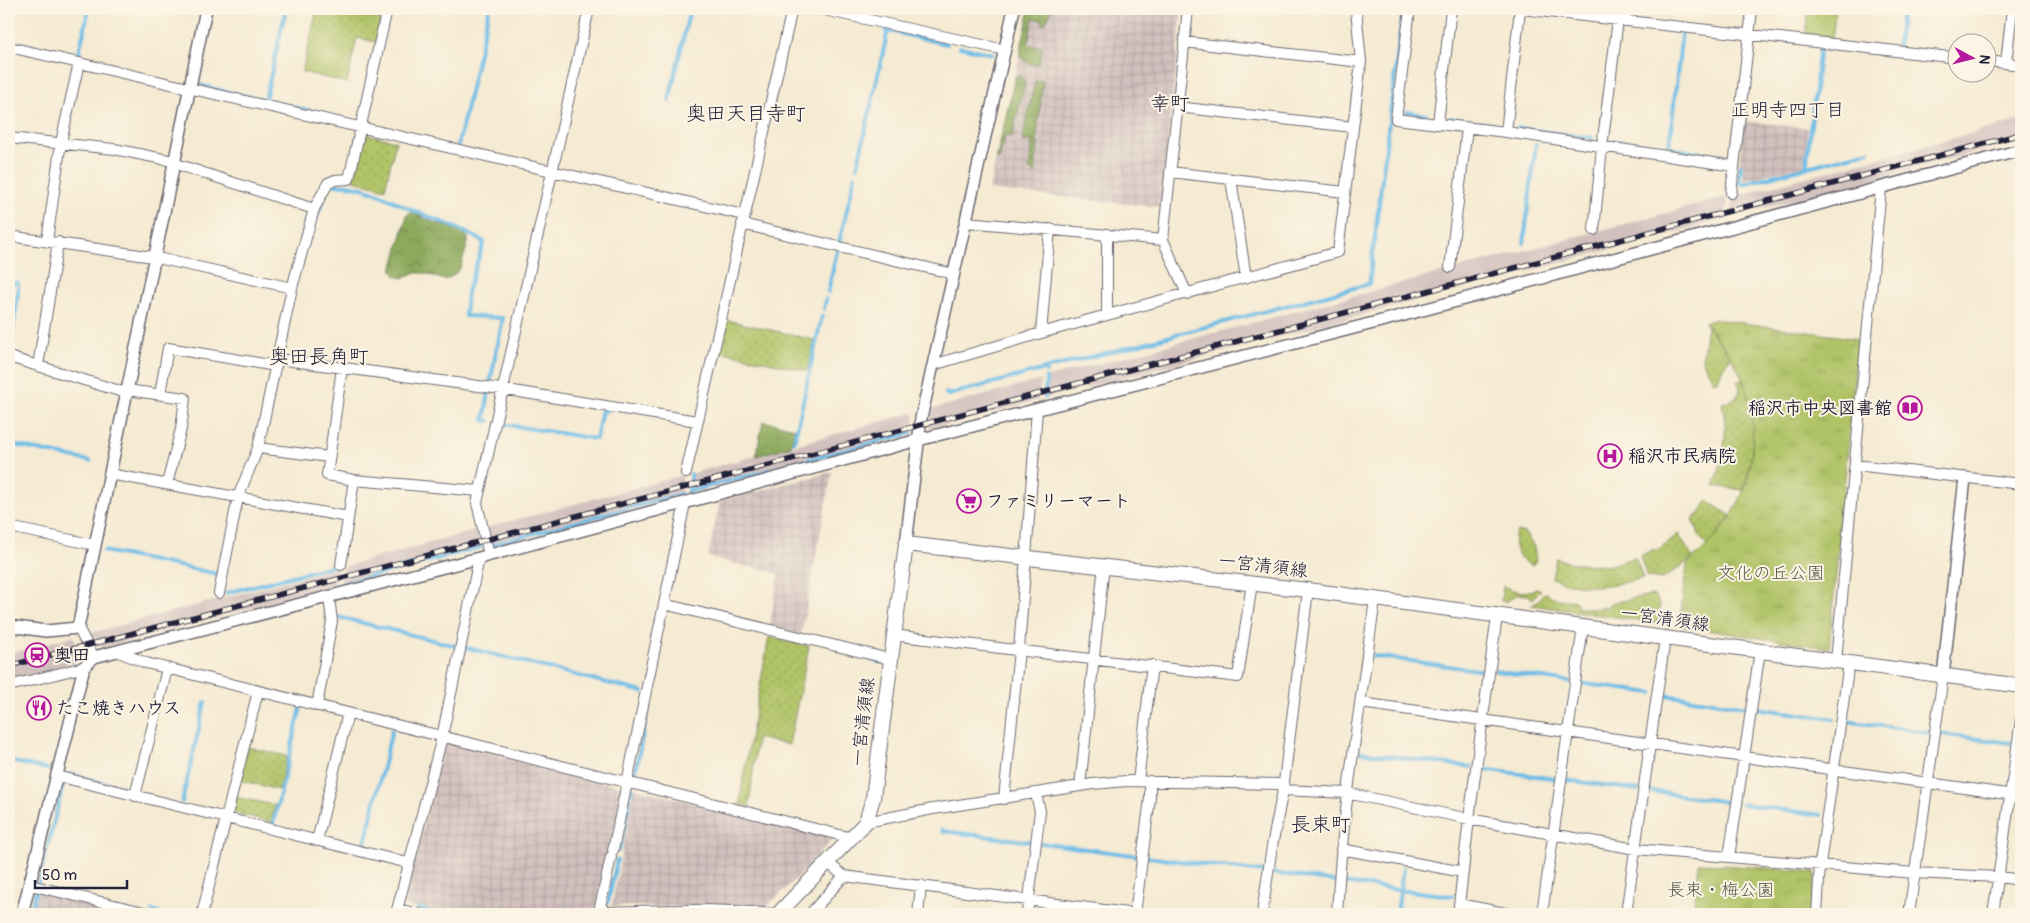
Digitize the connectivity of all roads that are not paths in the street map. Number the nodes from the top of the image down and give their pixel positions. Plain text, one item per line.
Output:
1 (206, 9) edge
2 (387, 9) edge
3 (589, 9) edge
4 (792, 9) edge
5 (820, 9) edge
6 (1014, 9) edge
7 (1188, 9) edge
8 (1356, 9) edge
9 (1410, 9) edge
10 (1452, 9) edge
11 (1521, 9) edge
12 (1752, 9) edge
13 (2012, 9) edge
14 (838, 11) edge
15 (1567, 11) edge
16 (1618, 20) junction
17 (1749, 34) junction
18 (1184, 42) junction
19 (9, 47) edge
20 (1005, 50) junction
21 (1948, 57) edge
22 (1361, 62) junction
23 (1998, 62) edge
24 (79, 63) junction
25 (2006, 63) junction
26 (2021, 65) edge
27 (189, 88) junction
28 (1177, 107) junction
29 (1438, 124) junction
30 (360, 127) junction
31 (1353, 127) junction
32 (1467, 128) junction
33 (1506, 132) junction
34 (9, 138) edge
35 (61, 142) junction
36 (1602, 147) junction
37 (2021, 150) edge
38 (173, 162) junction
39 (1734, 166) junction
40 (552, 171) junction
41 (1170, 172) junction
42 (1231, 179) junction
43 (1882, 188) junction
44 (1345, 192) junction
45 (1731, 193) dead end
46 (314, 209) junction
47 (743, 220) junction
48 (966, 222) junction
49 (1050, 229) junction
50 (1594, 230) dead end
51 (1107, 234) junction
52 (9, 236) edge
53 (1163, 240) junction
54 (47, 241) junction
55 (58, 242) junction
56 (153, 257) junction
57 (1450, 267) dead end
58 (954, 274) junction
59 (1246, 278) junction
60 (292, 288) junction
61 (1187, 294) junction
62 (1107, 315) junction
63 (1041, 333) junction
64 (9, 357) edge
65 (277, 363) junction
66 (933, 365) junction
67 (38, 366) junction
68 (342, 368) junction
69 (502, 389) junction
70 (126, 391) junction
71 (160, 394) junction
72 (1037, 410) junction
73 (697, 421) junction
74 (918, 440) junction
75 (258, 448) junction
76 (330, 457) junction
77 (1855, 465) junction
78 (686, 473) dead end
79 (109, 474) junction
80 (1965, 478) junction
81 (354, 480) junction
82 (167, 484) junction
83 (2021, 484) edge
84 (479, 491) junction
85 (238, 497) junction
86 (685, 503) junction
87 (348, 517) junction
88 (9, 527) edge
89 (906, 544) junction
90 (95, 545) junction
91 (484, 557) junction
92 (1026, 557) junction
93 (341, 565) dead end
94 (1104, 566) junction
95 (1252, 583) junction
96 (1308, 590) junction
97 (219, 593) dead end
98 (329, 597) junction
99 (1375, 599) junction
100 (664, 604) junction
101 (1498, 616) junction
102 (9, 626) edge
103 (1583, 627) junction
104 (78, 628) junction
105 (893, 635) junction
106 (1665, 638) junction
107 (1019, 650) junction
108 (1760, 651) junction
109 (119, 652) junction
110 (94, 657) junction
111 (890, 659) junction
112 (1094, 659) junction
113 (1842, 662) junction
114 (1152, 665) junction
115 (84, 667) junction
116 (167, 669) junction
117 (1942, 676) junction
118 (9, 686) edge
119 (2021, 686) edge
120 (258, 691) junction
121 (1361, 703) junction
122 (317, 706) junction
123 (348, 713) junction
124 (1484, 720) junction
125 (2021, 720) edge
126 (1569, 732) junction
127 (442, 737) junction
128 (1651, 744) junction
129 (1745, 757) junction
130 (1833, 769) junction
131 (57, 776) junction
132 (1138, 781) junction
133 (1150, 781) junction
134 (628, 783) junction
135 (1928, 783) junction
136 (1080, 786) junction
137 (1283, 787) junction
138 (1347, 793) junction
139 (1036, 794) junction
140 (2010, 795) junction
141 (135, 796) junction
142 (2021, 796) edge
143 (1004, 799) junction
144 (225, 819) junction
145 (1469, 819) junction
146 (866, 822) junction
147 (1553, 834) junction
148 (852, 838) junction
149 (317, 841) junction
150 (1341, 849) junction
151 (1636, 849) junction
152 (1729, 857) junction
153 (828, 862) junction
154 (408, 863) junction
155 (1820, 864) junction
156 (1463, 872) junction
157 (1914, 874) junction
158 (844, 876) junction
159 (1999, 877) junction
160 (2021, 880) edge
161 (30, 885) junction
162 (921, 885) junction
163 (1028, 899) junction
164 (1459, 909) edge
165 (397, 912) edge
166 (606, 913) edge
167 (22, 914) edge
168 (152, 914) edge
169 (202, 914) edge
170 (419, 914) edge
171 (773, 914) edge
172 (778, 914) edge
173 (810, 914) edge
174 (918, 914) edge
175 (1026, 914) edge
176 (1135, 914) edge
177 (1262, 914) edge
178 (1337, 914) edge
179 (1510, 914) edge
180 (1542, 914) edge
181 (1626, 914) edge
182 (1817, 914) edge
183 (1909, 914) edge
184 (1993, 914) edge

1 - 27 street
2 - 30 street
3 - 40 street
4 - 47 street
5 - 14 street
6 - 20 street
7 - 18 street
8 - 22 street
9 - 29 street
10 - 29 street
11 - 15 street
11 - 33 street
12 - 17 street
13 - 25 street
14 - 20 street
15 - 16 street
16 - 17 street
16 - 36 street
17 - 21 street
17 - 39 street
18 - 22 street
18 - 28 street
19 - 24 street
20 - 48 street
22 - 31 street
23 - 25 street
24 - 27 street
24 - 35 street
25 - 26 street
27 - 30 street
27 - 38 street
28 - 31 street
28 - 41 street
29 - 32 street
30 - 40 street
30 - 46 street
31 - 44 street
32 - 33 street
32 - 57 street
33 - 36 street
34 - 35 street
35 - 38 street
35 - 54 street
36 - 39 street
36 - 50 street
37 - 43 street
38 - 46 street
38 - 56 street
39 - 45 street
40 - 47 street
40 - 69 street
41 - 42 street
41 - 53 street
42 - 44 street
42 - 59 street
43 - 72 street
43 - 77 street
44 - 59 street
46 - 60 street
47 - 58 street
47 - 73 street
48 - 49 street
48 - 58 street
49 - 51 street
49 - 63 street
51 - 53 street
51 - 62 street
52 - 54 street
53 - 61 street
54 - 55 street
55 - 56 street
55 - 67 street
56 - 60 street
56 - 70 street
58 - 66 street
59 - 61 street
60 - 65 street
61 - 62 street
62 - 63 street
63 - 66 street
64 - 67 street
65 - 68 street
65 - 71 street
65 - 75 street
66 - 74 street
67 - 70 street
68 - 69 street
68 - 76 street
69 - 73 street
69 - 84 street
70 - 71 street
70 - 79 street
71 - 82 street
72 - 74 street
72 - 92 street
73 - 78 street
74 - 86 street
74 - 89 street
75 - 76 street
75 - 85 street
76 - 81 street
77 - 80 street
77 - 113 street
79 - 82 street
79 - 90 street
80 - 83 street
80 - 117 street
81 - 84 street
81 - 87 street
82 - 85 street
84 - 91 street
85 - 87 street
85 - 97 street
86 - 91 street
86 - 100 street
87 - 93 street
88 - 90 street
89 - 92 main road, 一宮清須線
89 - 105 main road, 一宮清須線
90 - 104 street
91 - 98 street
91 - 127 street
92 - 94 main road, 一宮清須線
92 - 107 street
94 - 95 main road, 一宮清須線
94 - 112 street
95 - 96 main road, 一宮清須線
95 - 114 street
96 - 99 main road, 一宮清須線
96 - 137 street
98 - 109 street
98 - 122 street
99 - 101 main road, 一宮清須線
99 - 121 street
100 - 111 street
100 - 134 street
101 - 103 main road, 一宮清須線
101 - 124 street
102 - 104 street
103 - 106 main road, 一宮清須線
103 - 126 street
104 - 110 street
105 - 107 street
105 - 111 main road, 一宮清須線
106 - 108 main road, 一宮清須線
106 - 128 street
107 - 112 street
107 - 143 street
108 - 113 main road, 一宮清須線
108 - 129 street
109 - 110 street
109 - 116 street
110 - 115 street
111 - 146 main road, 一宮清須線
112 - 114 street
112 - 136 street
113 - 117 main road, 一宮清須線
113 - 130 street
114 - 132 street
115 - 118 street
115 - 131 street
116 - 120 street
116 - 141 street
117 - 119 main road, 一宮清須線
117 - 135 street
120 - 122 street
120 - 144 street
121 - 124 street
121 - 138 street
122 - 123 street
123 - 127 street
123 - 149 street
124 - 126 street
124 - 145 street
125 - 140 street
126 - 128 street
126 - 147 street
127 - 134 street
127 - 154 street
128 - 129 street
128 - 151 street
129 - 130 street
129 - 152 street
130 - 135 street
130 - 155 street
131 - 141 street
131 - 161 street
132 - 133 street
132 - 136 street
133 - 137 street
133 - 176 street
134 - 148 street
134 - 166 street
135 - 140 street
135 - 157 street
136 - 139 street
137 - 138 street
137 - 177 street
138 - 145 street
138 - 150 street
139 - 143 street
139 - 163 street
140 - 142 street
140 - 159 street
141 - 144 street
143 - 146 street
144 - 149 street
144 - 169 street
145 - 147 street
145 - 156 street
146 - 148 main road, 一宮清須線
147 - 151 street
147 - 180 street
148 - 153 main road, 一宮清須線
149 - 154 street
150 - 156 street
150 - 178 street
151 - 152 street
151 - 181 street
152 - 155 street
153 - 158 street
153 - 172 main road, 一宮清須線
154 - 165 street
155 - 157 street
155 - 182 street
156 - 164 street
157 - 159 street
157 - 183 street
158 - 162 street
158 - 173 street
159 - 160 street
159 - 184 street
161 - 167 street
161 - 168 street
162 - 163 street
162 - 174 street
163 - 175 street
163 - 176 street
164 - 179 street
165 - 170 street
166 - 171 street

